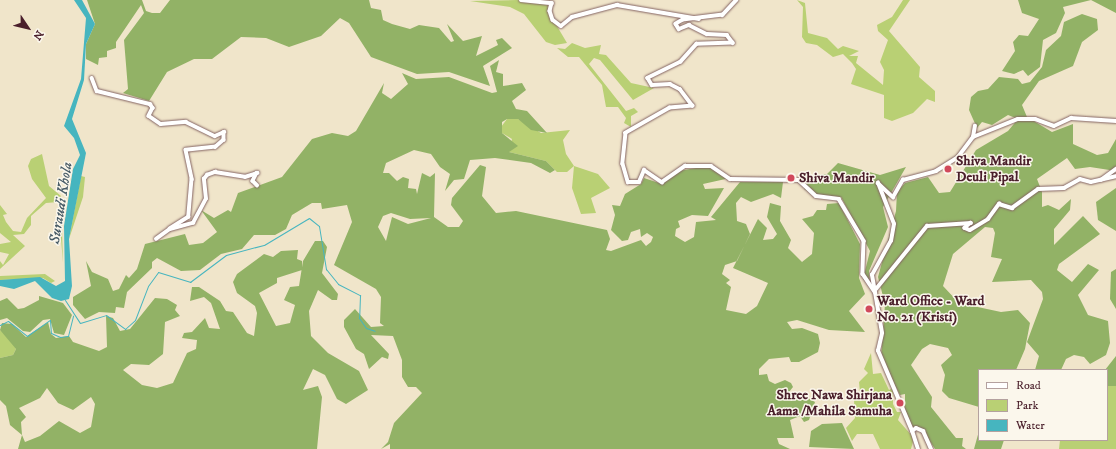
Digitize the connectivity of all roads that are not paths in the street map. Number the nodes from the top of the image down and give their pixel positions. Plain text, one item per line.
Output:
1 (521, 0) edge
2 (737, 0) edge
3 (550, 1) edge
4 (700, 20) junction
5 (92, 78) dead end
6 (1116, 121) edge
7 (975, 126) dead end
8 (973, 137) junction
9 (1116, 169) edge
10 (1116, 176) edge
11 (1100, 180) junction
12 (257, 185) dead end
13 (170, 229) junction
14 (156, 239) dead end
15 (876, 291) junction
16 (912, 431) junction
17 (918, 449) edge
18 (931, 449) edge

1 - 3 street
2 - 4 street
3 - 4 street
4 - 15 street
5 - 13 street
6 - 8 street
7 - 8 street
8 - 15 street
9 - 11 street
10 - 11 street
11 - 15 street
12 - 13 street
13 - 14 street
15 - 16 street
16 - 17 main road
16 - 18 main road

